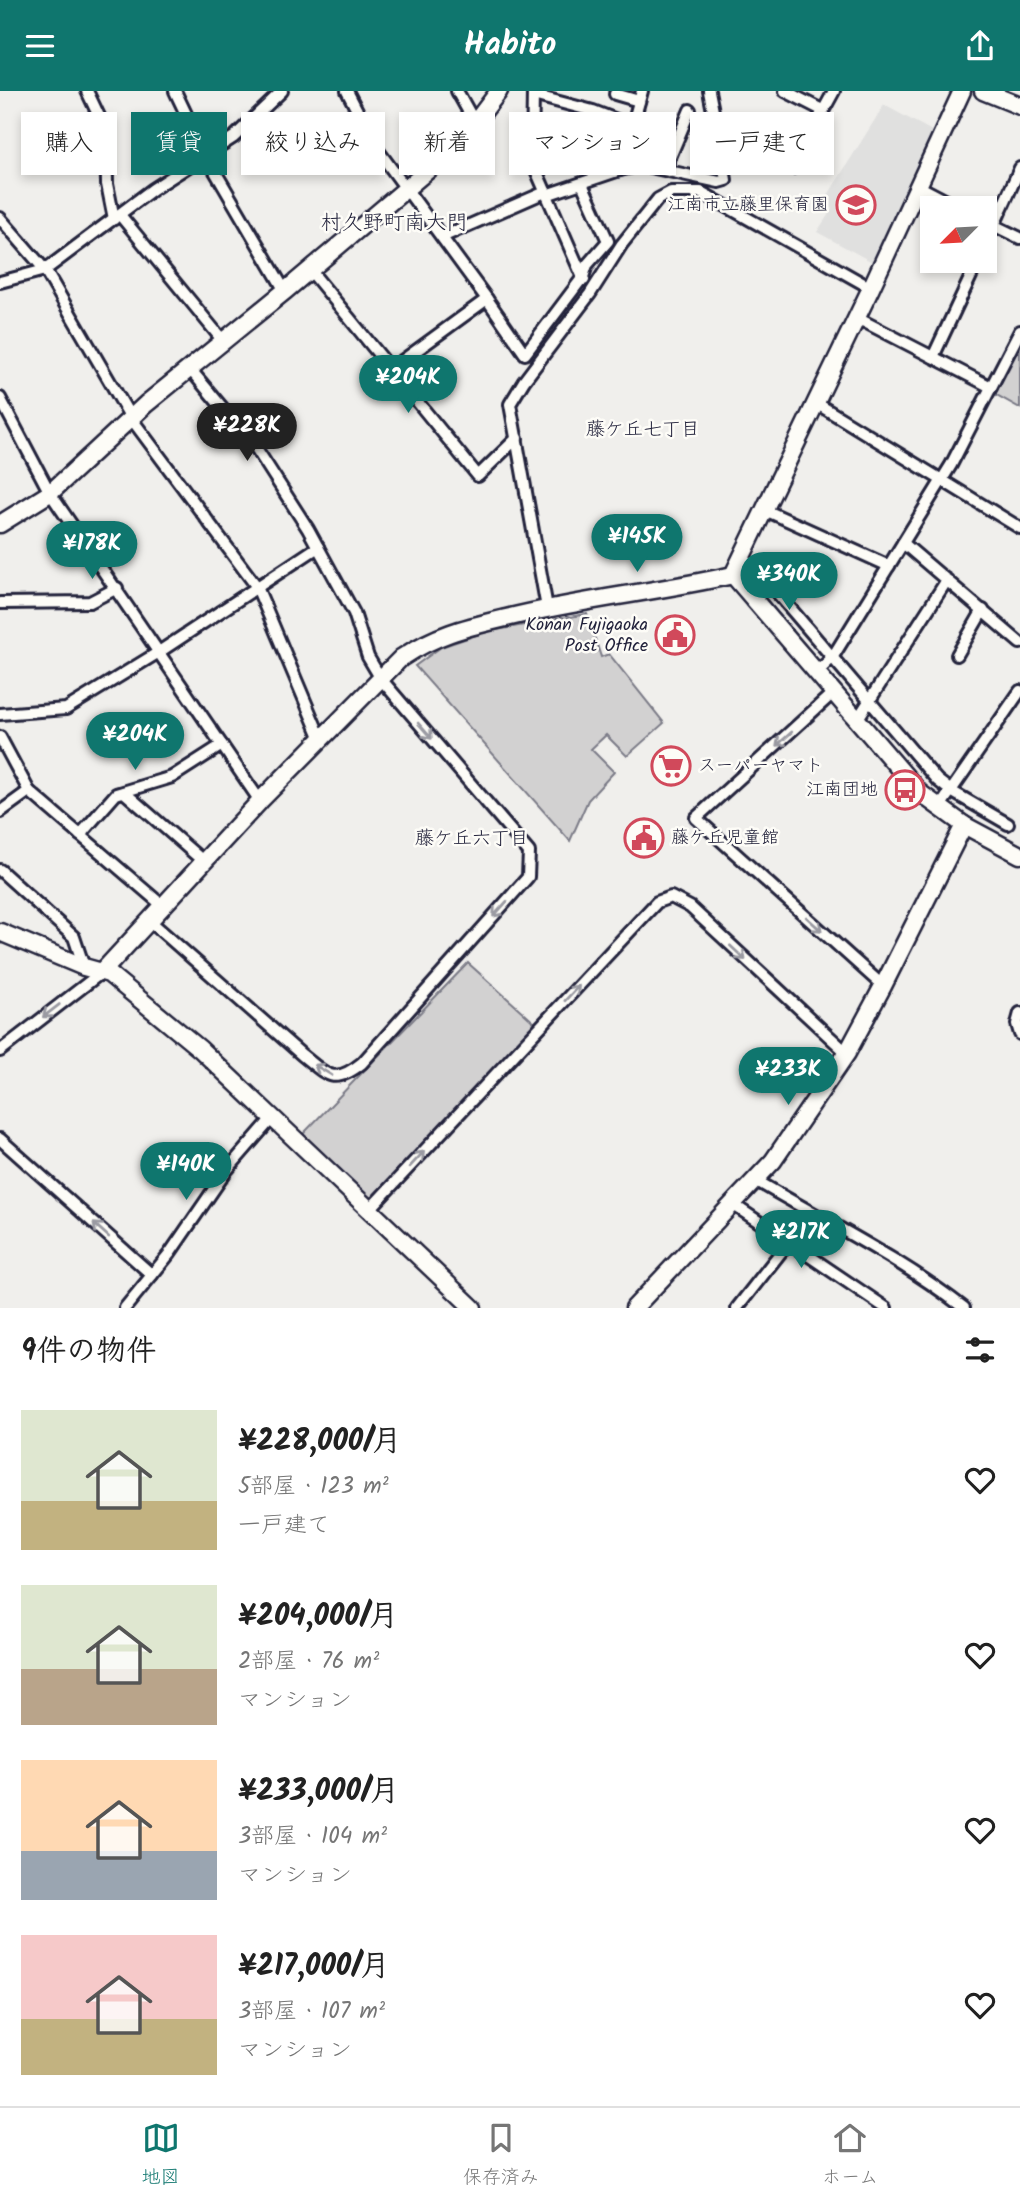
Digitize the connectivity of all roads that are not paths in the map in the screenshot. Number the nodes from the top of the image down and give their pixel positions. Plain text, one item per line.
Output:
1 (87, 91) edge
2 (175, 91) edge
3 (282, 91) edge
4 (347, 91) edge
5 (457, 91) edge
6 (499, 91) edge
7 (709, 91) edge
8 (785, 91) edge
9 (834, 91) edge
10 (962, 91) edge
11 (983, 91) edge
12 (533, 93) edge
13 (615, 94) dead end
14 (640, 96) edge
15 (1020, 106) edge
16 (690, 110) dead end
17 (822, 110) joint
18 (185, 112) edge
19 (469, 112) edge
20 (483, 112) edge
21 (596, 112) edge
22 (713, 112) edge
23 (227, 142) edge
24 (676, 143) edge
25 (1020, 168) edge
26 (676, 172) edge
27 (175, 175) edge
28 (217, 175) edge
29 (422, 175) edge
30 (604, 175) edge
31 (725, 175) edge
32 (583, 186) dead end
33 (918, 186) junction
34 (407, 188) junction
35 (546, 193) junction
36 (937, 196) edge
37 (998, 209) edge
38 (117, 217) junction
39 (0, 218) edge
40 (998, 228) edge
41 (442, 237) junction
42 (1020, 238) edge
43 (44, 270) junction
44 (310, 270) junction
45 (972, 273) edge
46 (583, 277) junction
47 (0, 282) edge
48 (871, 288) junction
49 (285, 291) junction
50 (590, 294) junction
51 (487, 299) junction
52 (857, 318) junction
53 (1020, 331) edge
54 (224, 342) junction
55 (933, 357) junction
56 (190, 369) junction
57 (391, 369) junction
58 (991, 387) junction
59 (0, 398) edge
60 (816, 403) junction
61 (131, 418) junction
62 (517, 438) junction
63 (942, 481) junction
64 (50, 492) junction
65 (765, 510) junction
66 (0, 524) edge
67 (1020, 528) edge
68 (903, 543) junction
69 (318, 547) junction
70 (742, 558) junction
71 (888, 566) junction
72 (733, 575) junction
73 (947, 580) junction
74 (257, 587) junction
75 (117, 589) junction
76 (0, 603) edge
77 (547, 608) junction
78 (983, 610) junction
79 (1020, 643) edge
80 (159, 652) junction
81 (957, 655) dead end
82 (826, 664) junction
83 (381, 679) junction
84 (1020, 691) edge
85 (834, 692) junction
86 (864, 709) junction
87 (0, 714) edge
88 (0, 737) edge
89 (321, 739) junction
90 (222, 745) junction
91 (29, 791) junction
92 (124, 792) junction
93 (946, 798) junction
94 (260, 801) junction
95 (0, 812) edge
96 (1009, 824) dead end
97 (964, 825) junction
98 (80, 835) junction
99 (1020, 855) edge
100 (204, 862) junction
101 (0, 870) edge
102 (163, 906) junction
103 (150, 921) junction
104 (1, 934) edge
105 (84, 967) junction
106 (102, 972) junction
107 (883, 986) junction
108 (1020, 1013) edge
109 (1020, 1034) edge
110 (0, 1051) edge
111 (847, 1053) junction
112 (273, 1117) junction
113 (0, 1139) edge
114 (757, 1181) junction
115 (734, 1205) junction
116 (370, 1209) junction
117 (788, 1243) junction
118 (152, 1275) junction
119 (881, 1307) edge
120 (125, 1308) edge
121 (473, 1308) edge
122 (634, 1308) edge
123 (737, 1308) edge
124 (964, 1308) edge

1 - 38 street
2 - 18 street
3 - 23 street
4 - 34 street
5 - 19 street
6 - 20 street
7 - 22 street
8 - 17 street
9 - 17 street
10 - 33 street
11 - 15 street
12 - 21 street
12 - 35 street
13 - 14 street
16 - 24 street
25 - 37 street
26 - 31 street
27 - 38 street
28 - 49 street
29 - 34 street
30 - 35 street
32 - 46 street
33 - 36 street
33 - 48 street
34 - 41 street
34 - 44 street
35 - 41 street
35 - 46 street
38 - 43 street
38 - 54 street
39 - 43 street
40 - 42 street
41 - 51 street
43 - 47 street
43 - 61 street
44 - 49 street
44 - 57 street
45 - 55 street
46 - 50 street
46 - 51 street
48 - 50 street
48 - 52 street
49 - 54 street
50 - 62 street
51 - 57 street
52 - 55 street
52 - 60 street
53 - 58 street
54 - 56 street
55 - 58 street
56 - 61 street
56 - 69 street
57 - 62 street
58 - 63 street
59 - 64 street
60 - 63 street
60 - 65 street
61 - 64 street
61 - 74 street
62 - 77 street
63 - 67 street
63 - 68 street
64 - 66 street
64 - 75 street
65 - 70 street
65 - 71 street
68 - 71 street
68 - 73 street
69 - 74 street
69 - 83 street
70 - 72 street
70 - 82 street
71 - 82 street
72 - 77 street
72 - 82 street
73 - 78 street
73 - 86 street
74 - 80 street
74 - 89 street
75 - 76 street
75 - 80 street
77 - 83 street
78 - 79 street
78 - 81 street
80 - 87 street
80 - 90 street
82 - 85 street
82 - 86 street
83 - 89 street
83 -> 103 street
84 - 93 street
85 - 86 street
85 -> 107 street
86 - 93 street
88 - 91 street
89 - 94 street
90 - 92 street
90 - 94 street
91 - 95 street
91 - 98 street
92 - 98 street
92 - 100 street
93 - 96 street
93 - 97 street
94 - 100 street
97 - 99 street
97 - 107 street
98 - 102 street
100 - 102 street
101 - 105 street
102 - 103 street
103 - 106 street
104 - 105 street
105 - 106 street
106 -> 110 street
106 - 112 street
107 - 111 street
108 - 109 street
111 - 114 street
116 -> 111 street
112 - 116 street
112 - 118 street
118 -> 113 street
114 - 115 street
114 - 124 street
115 - 117 street
115 - 122 street
116 - 121 street
117 - 119 street
117 - 123 street
118 - 120 street

